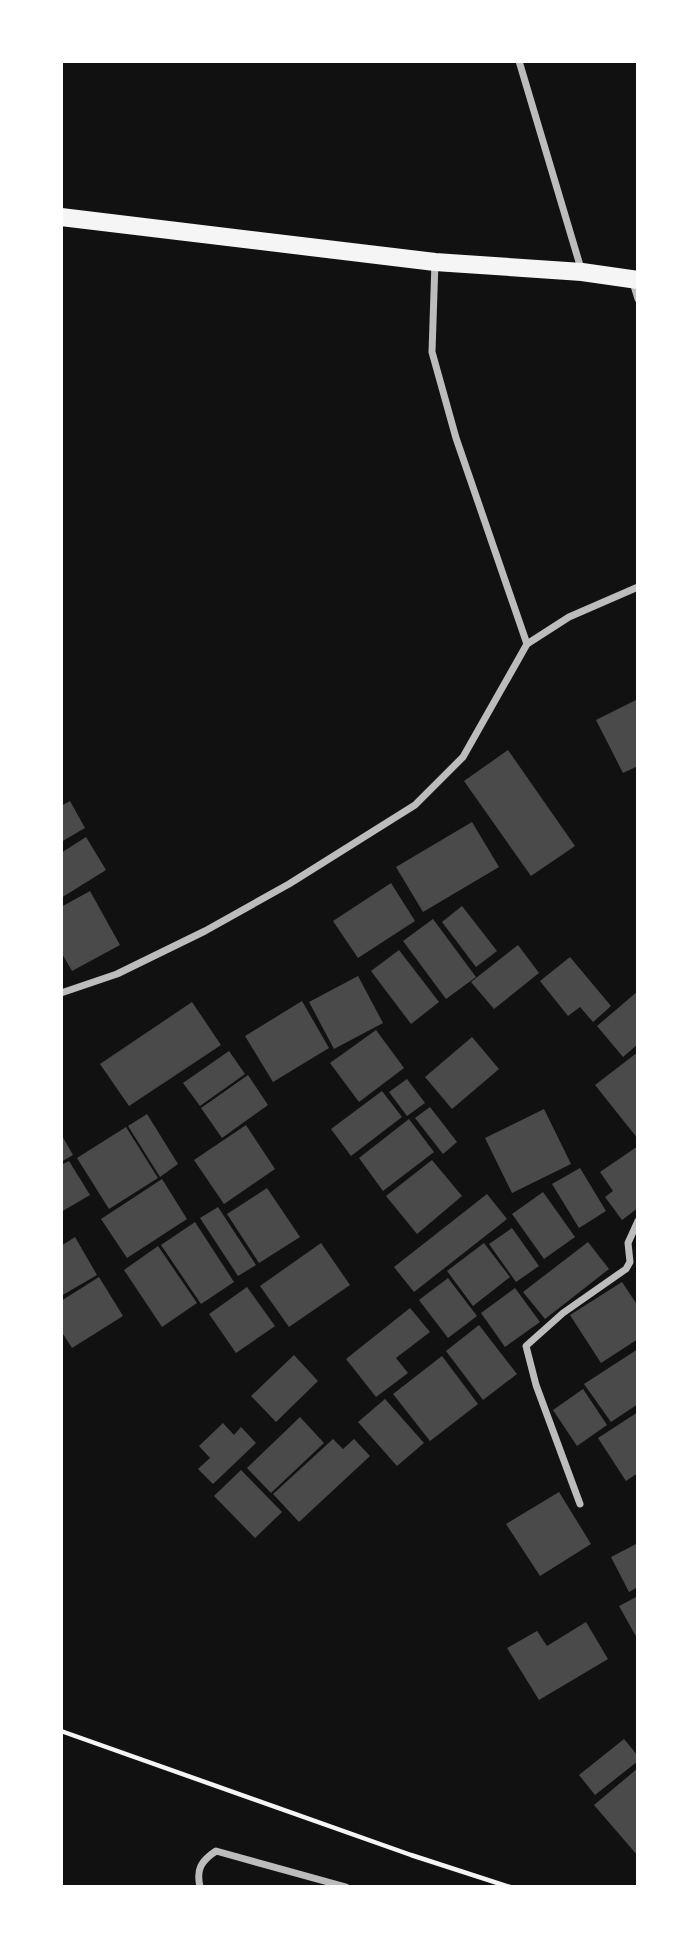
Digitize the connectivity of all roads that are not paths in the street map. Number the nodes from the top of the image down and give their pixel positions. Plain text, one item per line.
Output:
1 (519, 61) edge
2 (61, 217) edge
3 (435, 262) junction
4 (582, 272) junction
5 (635, 280) edge
6 (638, 299) edge
7 (638, 587) edge
8 (527, 645) junction
9 (61, 993) edge
10 (638, 1221) edge
11 (580, 1504) dead end
12 (200, 1887) edge
13 (346, 1887) edge

1 - 4 street
2 - 3 main road
3 - 4 main road
3 - 8 street
4 - 5 main road
5 - 6 street
7 - 8 street
8 - 9 street
10 - 11 street
12 - 13 street

